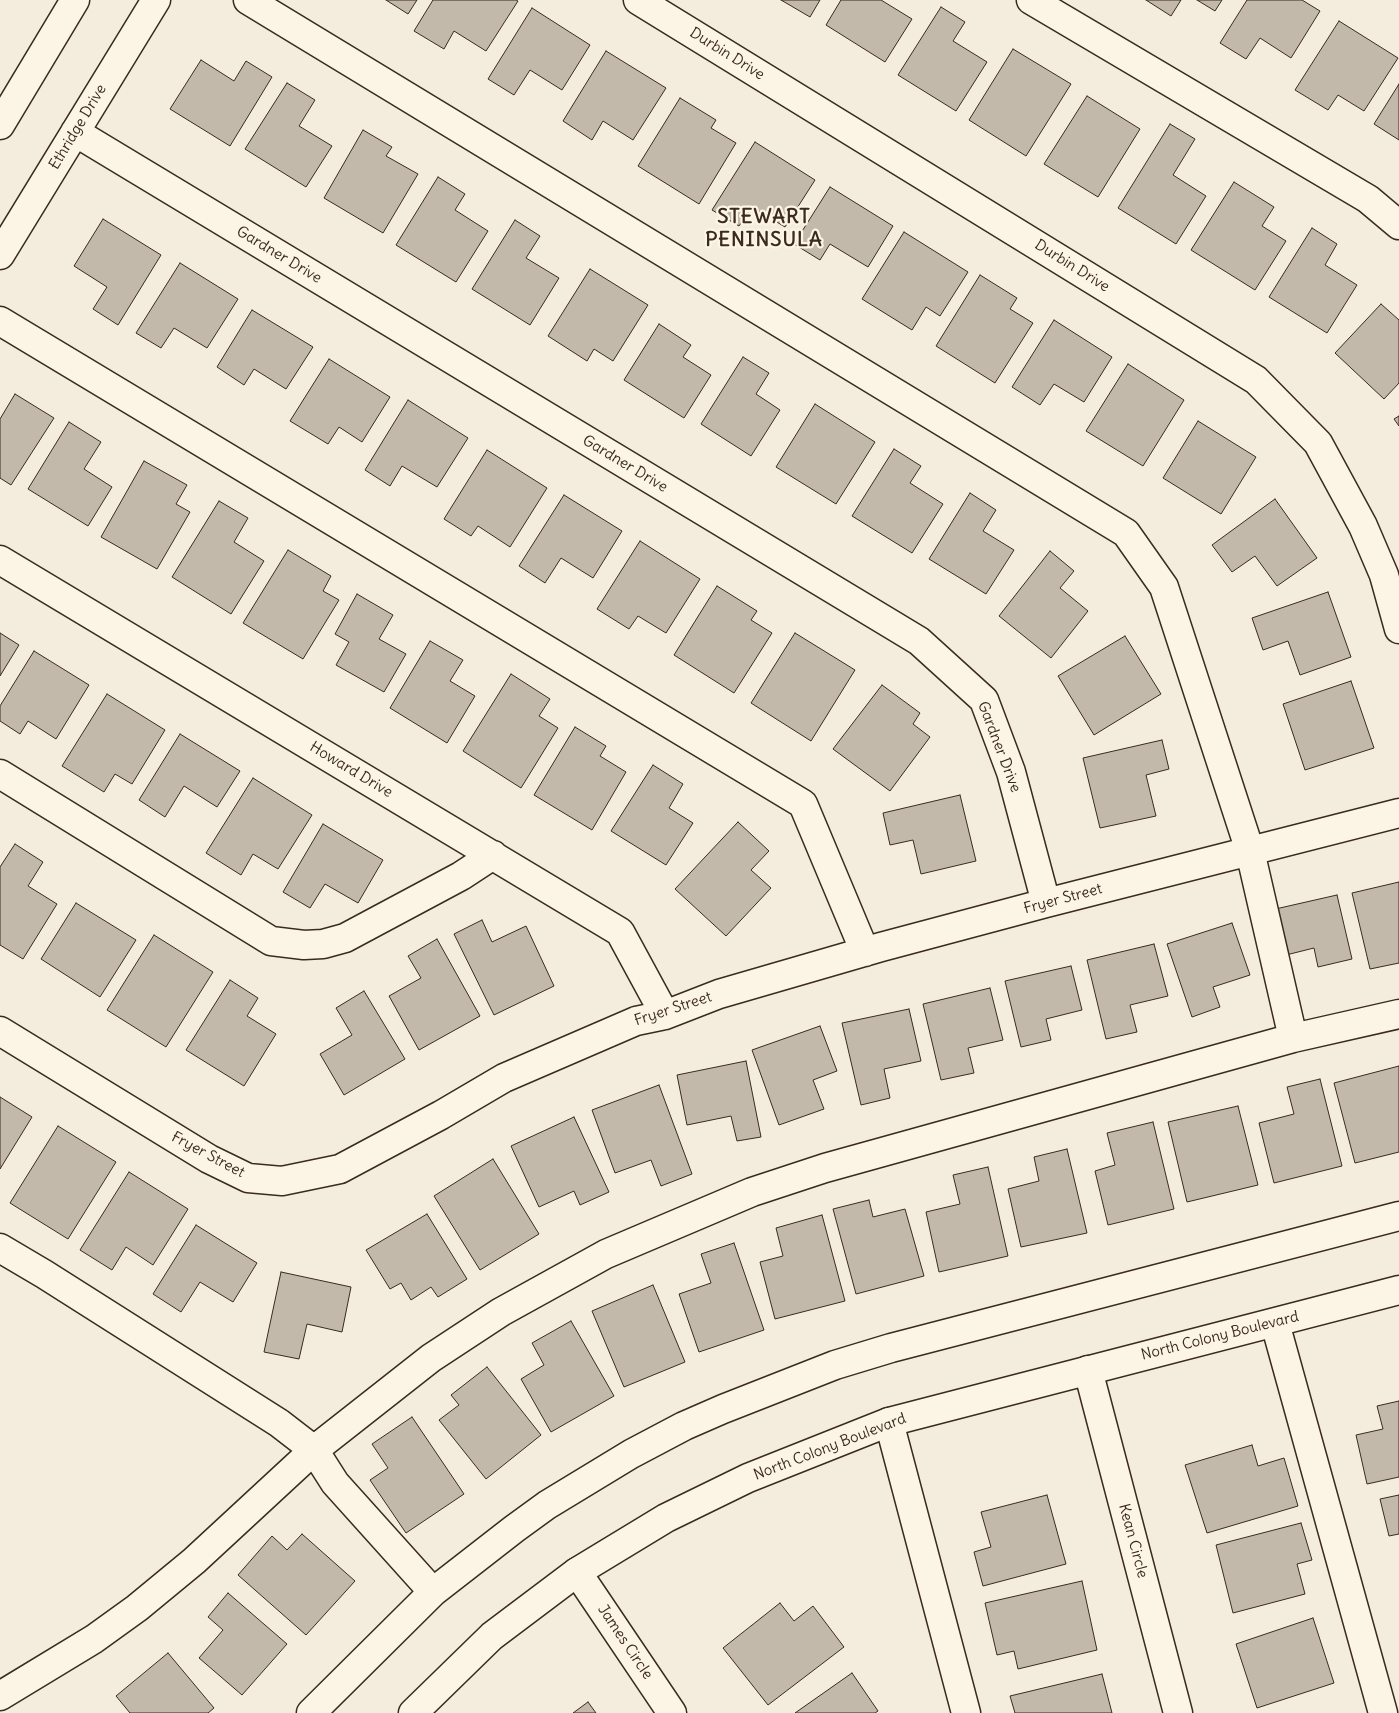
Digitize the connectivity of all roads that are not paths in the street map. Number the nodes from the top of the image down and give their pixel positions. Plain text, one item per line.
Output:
1 (75, 0) edge
2 (156, 0) edge
3 (248, 0) edge
4 (638, 0) edge
5 (1031, 0) edge
6 (0, 125) edge
7 (75, 132) junction
8 (1399, 225) edge
9 (0, 255) edge
10 (0, 322) edge
11 (0, 560) edge
12 (1399, 629) edge
13 (0, 774) edge
14 (1399, 813) edge
15 (1250, 851) junction
16 (493, 855) junction
17 (1046, 903) junction
18 (865, 952) junction
19 (1399, 1014) edge
20 (665, 1015) junction
21 (0, 1031) edge
22 (1293, 1038) junction
23 (1399, 1216) edge
24 (0, 1248) edge
25 (1399, 1290) edge
26 (1275, 1322) junction
27 (1088, 1370) junction
28 (889, 1422) junction
29 (314, 1450) junction
30 (577, 1572) junction
31 (433, 1592) junction
32 (0, 1696) edge
33 (311, 1713) edge
34 (414, 1713) edge
35 (672, 1713) edge
36 (966, 1713) edge
37 (1178, 1713) edge
38 (1383, 1713) edge

1 - 6 street
2 - 7 street, Ethridge Drive
3 - 15 street
4 - 12 street, Durbin Drive
5 - 8 street
7 - 9 street, Ethridge Drive
7 - 17 street, Gardner Drive
10 - 18 street
11 - 16 street, Howard Drive
13 - 16 street
14 - 15 street, Fryer Street
15 - 17 street, Fryer Street
15 - 22 street
16 - 20 street, Howard Drive
17 - 18 street, Fryer Street
18 - 20 street, Fryer Street
19 - 22 street
20 - 21 street, Fryer Street
22 - 29 street
23 - 31 street
24 - 29 street
25 - 26 street, North Colony Boulevard
26 - 27 street, North Colony Boulevard
26 - 38 street
27 - 28 street, North Colony Boulevard
27 - 37 street, Kean Circle
28 - 30 street, North Colony Boulevard
28 - 36 street
29 - 31 street
29 - 32 street
30 - 34 street, North Colony Boulevard
30 - 35 street, James Circle
31 - 33 street

